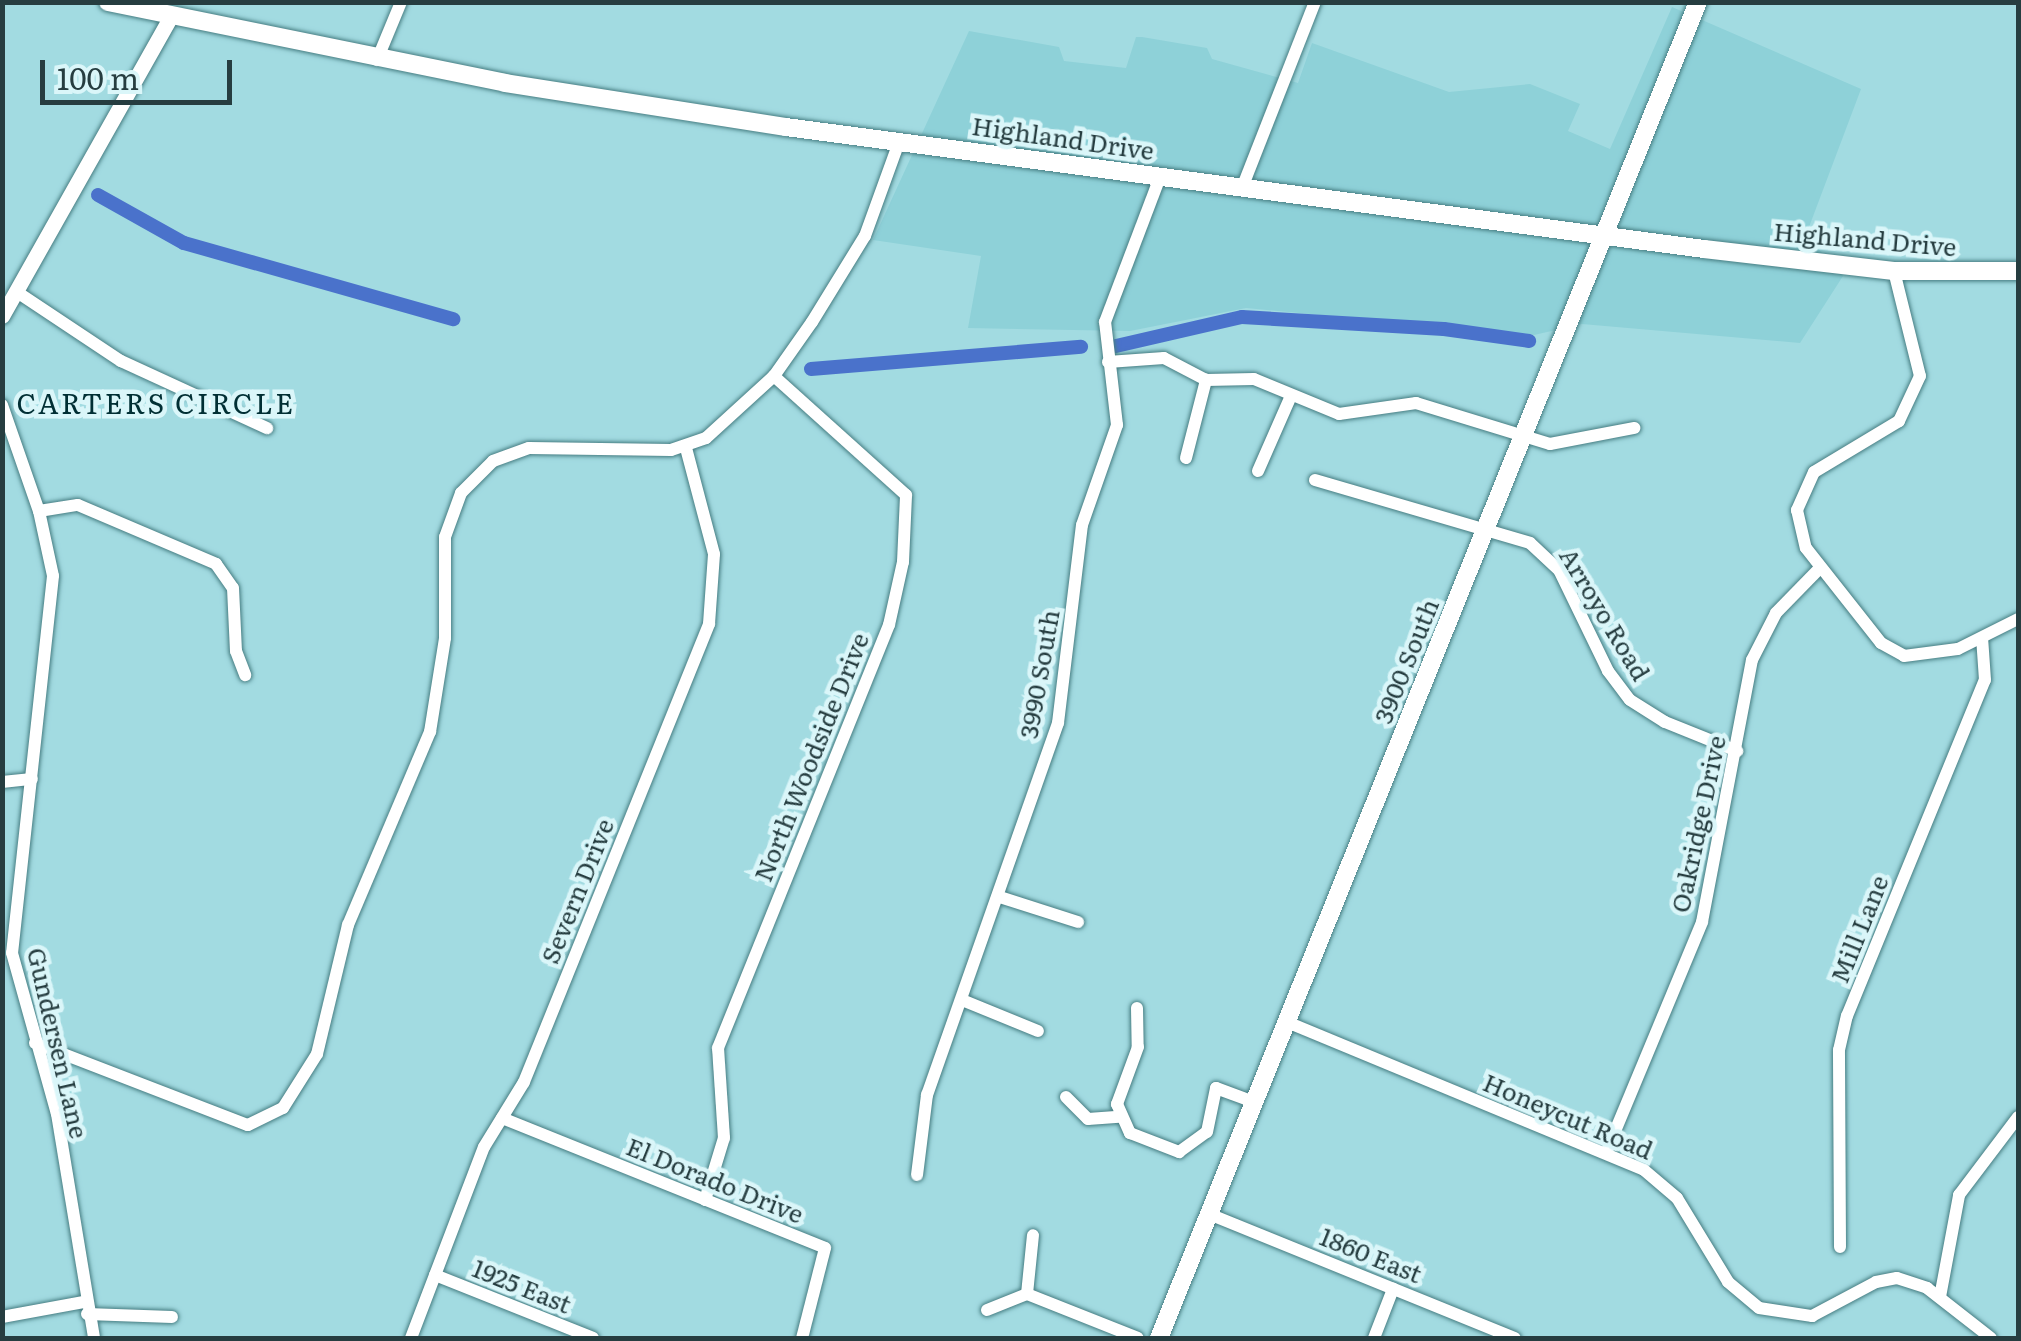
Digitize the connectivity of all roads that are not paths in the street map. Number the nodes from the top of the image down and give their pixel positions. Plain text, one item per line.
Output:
1 (108, 2) edge
2 (400, 2) edge
3 (1315, 2) edge
4 (1698, 2) edge
5 (170, 18) junction
6 (377, 60) junction
7 (898, 142) junction
8 (1160, 177) junction
9 (1242, 188) junction
10 (1604, 235) junction
11 (1894, 271) junction
12 (2018, 271) edge
13 (17, 292) junction
14 (2, 316) edge
15 (1108, 362) junction
16 (774, 376) junction
17 (1206, 380) junction
18 (1290, 398) junction
19 (2, 405) edge
20 (268, 428) dead end
21 (1634, 428) dead end
22 (1524, 437) junction
23 (686, 448) junction
24 (1186, 458) dead end
25 (1258, 471) dead end
26 (1316, 480) dead end
27 (40, 511) junction
28 (1488, 526) junction
29 (1818, 570) junction
30 (2018, 619) edge
31 (1982, 641) junction
32 (245, 675) dead end
33 (1737, 750) junction
34 (32, 779) junction
35 (2, 782) edge
36 (1000, 897) junction
37 (1078, 922) dead end
38 (962, 1000) junction
39 (1136, 1008) dead end
40 (1288, 1022) junction
41 (1038, 1031) dead end
42 (35, 1043) junction
43 (1066, 1097) dead end
44 (1254, 1102) junction
45 (2018, 1116) edge
46 (1119, 1117) junction
47 (502, 1118) junction
48 (1606, 1153) junction
49 (917, 1175) dead end
50 (705, 1200) junction
51 (1209, 1214) junction
52 (1033, 1235) dead end
53 (1840, 1247) dead end
54 (434, 1276) junction
55 (1393, 1289) junction
56 (1028, 1294) junction
57 (1940, 1297) junction
58 (86, 1308) junction
59 (987, 1310) dead end
60 (2, 1317) edge
61 (172, 1317) dead end
62 (576, 1335) edge
63 (94, 1338) edge
64 (411, 1338) edge
65 (593, 1338) edge
66 (802, 1338) edge
67 (1138, 1338) edge
68 (1160, 1338) edge
69 (1374, 1338) edge
70 (1516, 1338) edge
71 (1990, 1338) edge

1 - 5 main road, Highland Drive
2 - 6 street
3 - 9 street
4 - 10 main road, 3900 South
5 - 6 main road, Highland Drive
5 - 13 street
6 - 7 main road, Highland Drive
7 - 8 main road, Highland Drive
7 - 16 street
8 - 9 main road, Highland Drive
8 - 15 street, 3990 South
9 - 10 main road, Highland Drive
10 - 11 main road, Highland Drive
10 - 22 main road, 3900 South
11 - 12 main road, Highland Drive
11 - 29 street
13 - 14 street
13 - 20 street
15 - 17 street
15 - 36 street, 3990 South
16 - 23 street
16 - 50 street, North Woodside Drive
17 - 18 street
17 - 24 street
18 - 22 street
18 - 25 street
19 - 27 street, Gundersen Lane
21 - 22 street
22 - 28 main road, 3900 South
23 - 42 street
23 - 47 street, Severn Drive
26 - 28 street, Arroyo Road
27 - 32 street
27 - 34 street, Gundersen Lane
28 - 33 street, Arroyo Road
28 - 40 main road, 3900 South
29 - 31 street
29 - 33 street, Oakridge Drive
30 - 31 street
31 - 53 street, Mill Lane
33 - 48 street, Oakridge Drive
34 - 35 street
34 - 42 street, Gundersen Lane
36 - 37 street
36 - 38 street, 3990 South
38 - 41 street
38 - 49 street, 3990 South
39 - 46 street
40 - 44 main road, 3900 South
40 - 48 street, Honeycut Road
42 - 58 street, Gundersen Lane
43 - 46 street
44 - 46 street
44 - 51 main road, 3900 South
45 - 57 street
47 - 50 street, El Dorado Drive
47 - 54 street, Severn Drive
48 - 57 street, Honeycut Road
50 - 66 street, El Dorado Drive
51 - 55 street, 1860 East
51 - 68 main road, 3900 South
52 - 56 street
54 - 62 street, 1925 East
54 - 64 street, Severn Drive
55 - 69 street
55 - 70 street, 1860 East
56 - 59 street
56 - 67 street
57 - 71 street, Honeycut Road
58 - 60 street
58 - 61 street
58 - 63 street, Gundersen Lane
62 - 65 street, 1925 East

